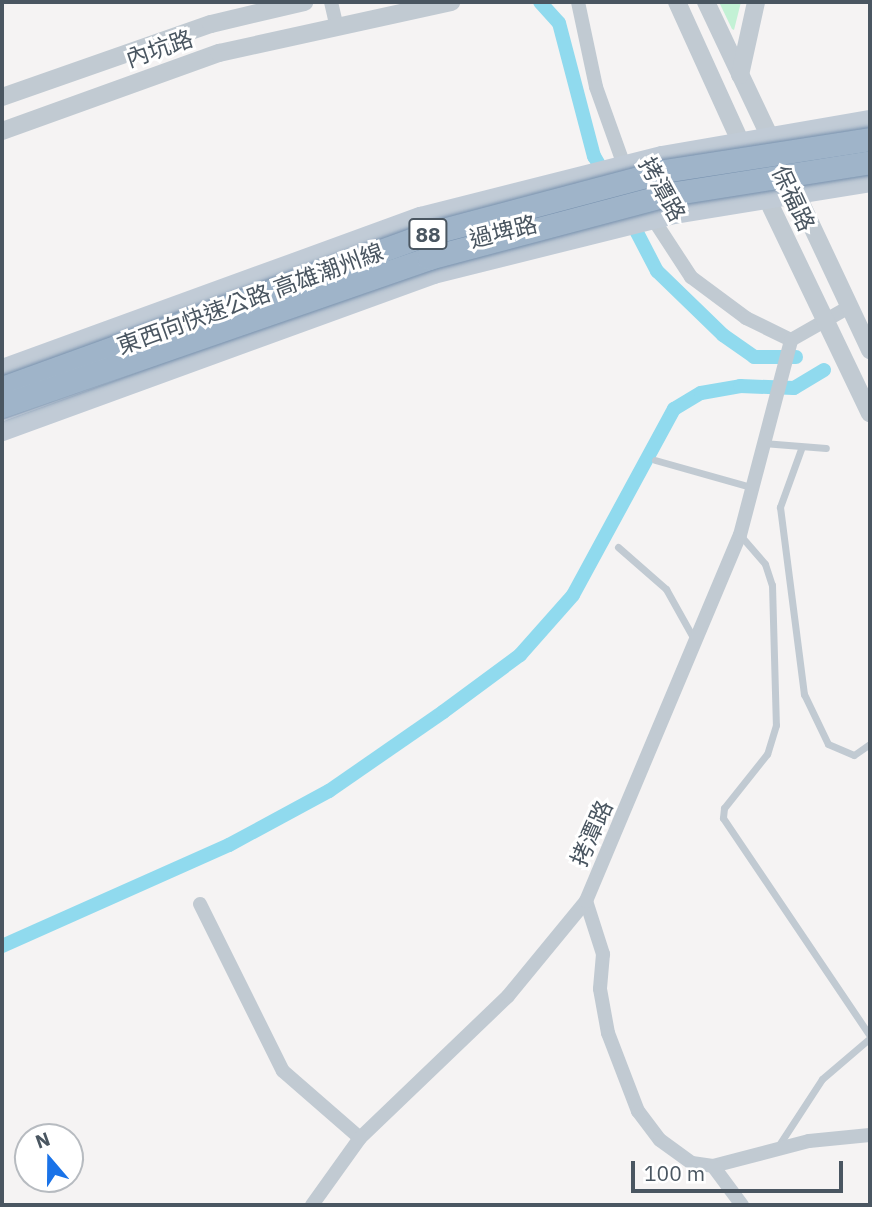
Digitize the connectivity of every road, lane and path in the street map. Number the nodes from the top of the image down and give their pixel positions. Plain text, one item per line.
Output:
1 (304, 2) edge
2 (331, 2) edge
3 (451, 2) edge
4 (578, 2) edge
5 (677, 2) edge
6 (706, 2) edge
7 (756, 2) edge
8 (336, 23) junction
9 (740, 75) junction
10 (2, 97) edge
11 (870, 119) edge
12 (2, 131) edge
13 (769, 135) junction
14 (870, 139) edge
15 (740, 141) junction
16 (870, 162) edge
17 (618, 166) junction
18 (870, 182) edge
19 (797, 194) junction
20 (767, 198) junction
21 (648, 220) junction
22 (849, 307) junction
23 (824, 318) junction
24 (789, 344) junction
25 (870, 349) edge
26 (2, 369) edge
27 (2, 388) edge
28 (2, 405) edge
29 (870, 413) edge
30 (2, 431) edge
31 (763, 442) junction
32 (826, 448) dead end
33 (801, 449) junction
34 (655, 460) dead end
35 (751, 487) junction
36 (740, 535) junction
37 (618, 547) dead end
38 (695, 641) junction
39 (870, 744) edge
40 (586, 901) junction
41 (200, 904) dead end
42 (870, 1037) edge
43 (870, 1135) edge
44 (360, 1138) junction
45 (777, 1148) junction
46 (713, 1166) junction
47 (312, 1205) edge
48 (742, 1205) edge

1 - 10 street, 內坑路
2 - 8 street
3 - 8 street, 內坑路
4 - 17 street, 拷潭路
5 - 15 street, 保福路
6 - 9 street, 保福路
7 - 9 street
8 - 12 street, 內坑路
9 - 13 street, 保福路
11 - 13 main road, 過埤路
13 - 15 main road, 過埤路
13 - 19 street, 保福路
14 - 27 highway, 東西向快速公路 高雄潮州線 / 88, bridge
15 - 17 main road, 過埤路
15 - 20 street, 保福路
16 - 28 highway, 東西向快速公路 高雄潮州線 / 88, bridge
17 - 21 street, 拷潭路
17 - 26 main road, 過埤路
18 - 19 main road, 過埤路
19 - 20 main road, 過埤路
19 - 22 street, 保福路
20 - 21 main road, 過埤路
20 - 23 street, 保福路
21 - 24 street, 拷潭路
21 - 30 main road, 過埤路
22 - 23 street
22 - 25 street, 保福路
23 - 24 street
23 - 29 street, 保福路
24 - 31 street, 拷潭路
31 - 33 lane
31 - 35 street, 拷潭路
32 - 33 lane
33 - 39 lane
34 - 35 lane
35 - 36 street, 拷潭路
36 - 38 street, 拷潭路
36 - 42 lane
37 - 38 lane
38 - 40 street, 拷潭路
40 - 44 street, 拷潭路
40 - 46 street
41 - 44 street
42 - 45 lane
43 - 45 street
44 - 47 street, 拷潭路
45 - 46 street
46 - 48 street

